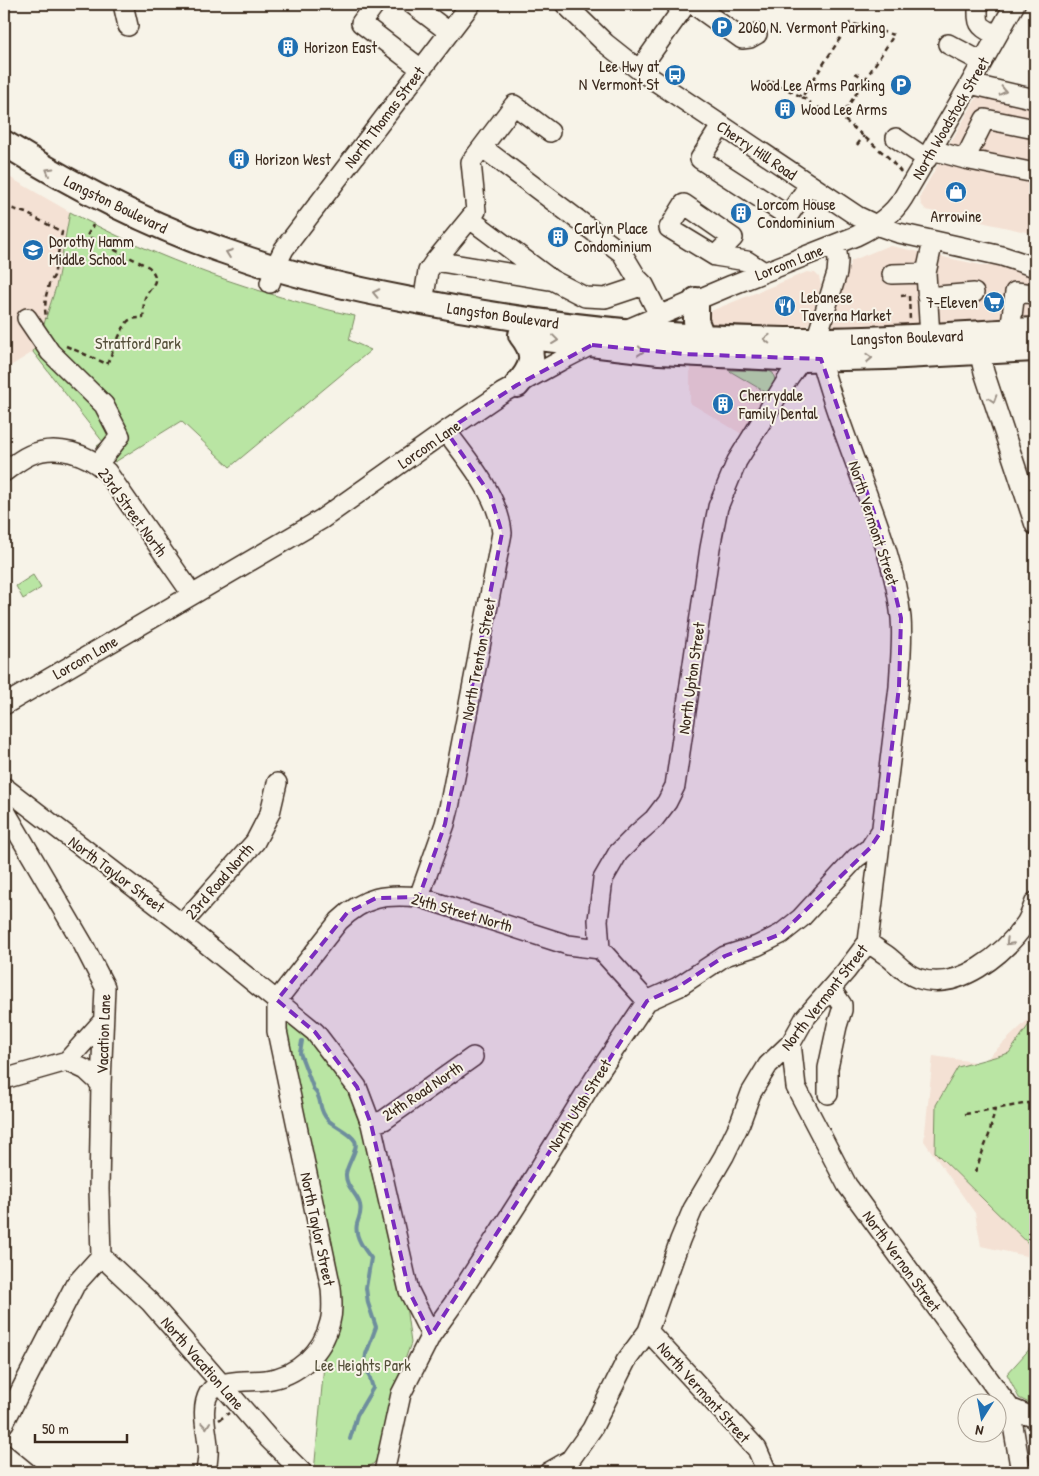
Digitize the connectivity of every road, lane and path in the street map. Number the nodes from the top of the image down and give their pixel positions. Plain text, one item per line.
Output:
1 (123, 4) edge
2 (375, 4) edge
3 (412, 4) edge
4 (471, 4) edge
5 (686, 4) edge
6 (693, 4) edge
7 (978, 4) edge
8 (1015, 4) edge
9 (574, 7) edge
10 (128, 26) dead end
11 (449, 32) junction
12 (757, 34) dead end
13 (948, 44) dead end
14 (994, 51) junction
15 (421, 69) junction
16 (639, 70) junction
17 (855, 73) dead end
18 (866, 79) junction
19 (970, 84) junction
20 (767, 85) dead end
21 (802, 97) junction
22 (1035, 99) edge
23 (811, 103) dead end
24 (818, 107) dead end
25 (841, 117) junction
26 (721, 126) junction
27 (1035, 128) edge
28 (550, 132) dead end
29 (864, 136) junction
30 (896, 138) dead end
31 (4, 143) edge
32 (857, 145) dead end
33 (482, 148) junction
34 (929, 154) junction
35 (965, 159) junction
36 (4, 162) edge
37 (901, 172) dead end
38 (1035, 173) edge
39 (809, 185) junction
40 (4, 206) edge
41 (470, 219) junction
42 (92, 225) dead end
43 (876, 225) junction
44 (933, 241) junction
45 (836, 244) junction
46 (715, 256) dead end
47 (1002, 256) junction
48 (1035, 257) edge
49 (435, 261) junction
50 (1035, 267) edge
51 (764, 272) junction
52 (926, 273) junction
53 (892, 274) dead end
54 (272, 276) junction
55 (552, 280) junction
56 (644, 285) junction
57 (974, 294) dead end
58 (1035, 294) edge
59 (901, 296) dead end
60 (927, 297) junction
61 (696, 300) junction
62 (422, 311) junction
63 (659, 316) junction
64 (27, 318) dead end
65 (46, 321) dead end
66 (1035, 330) edge
67 (624, 331) junction
68 (920, 331) junction
69 (1010, 332) junction
70 (521, 335) junction
71 (702, 336) junction
72 (979, 343) junction
73 (592, 345) junction
74 (66, 346) dead end
75 (1035, 349) edge
76 (813, 352) junction
77 (517, 385) junction
78 (446, 431) junction
79 (98, 464) junction
80 (4, 472) edge
81 (1035, 524) edge
82 (192, 594) junction
83 (4, 705) edge
84 (277, 783) dead end
85 (4, 787) edge
86 (4, 809) edge
87 (882, 830) junction
88 (420, 897) junction
89 (1035, 902) edge
90 (182, 924) junction
91 (868, 942) junction
92 (600, 949) junction
93 (831, 989) junction
94 (277, 1000) junction
95 (646, 1001) junction
96 (102, 1022) junction
97 (791, 1043) junction
98 (473, 1057) dead end
99 (67, 1061) junction
100 (4, 1079) edge
101 (101, 1084) junction
102 (828, 1094) dead end
103 (1035, 1102) edge
104 (995, 1109) junction
105 (965, 1114) dead end
106 (370, 1124) junction
107 (975, 1172) dead end
108 (100, 1256) junction
109 (648, 1331) junction
110 (431, 1335) junction
111 (220, 1384) junction
112 (1010, 1408) junction
113 (232, 1411) dead end
114 (1035, 1418) edge
115 (4, 1423) edge
116 (213, 1424) dead end
117 (4, 1454) edge
118 (26, 1472) edge
119 (206, 1472) edge
120 (302, 1472) edge
121 (384, 1472) edge
122 (549, 1472) edge
123 (767, 1472) edge
124 (1021, 1472) edge

1 - 10 street
2 - 15 street
3 - 11 street
4 - 11 street, North Thomas Street
5 - 16 street
6 - 12 street
7 - 14 street
8 - 14 street, North Woodstock Street
9 - 16 street, Cherry Hill Road
11 - 15 street, North Thomas Street
13 - 14 street
14 - 19 street, North Woodstock Street
15 - 54 street, North Thomas Street
16 - 26 street, Cherry Hill Road
17 - 18 path
18 - 21 path
18 - 25 path
19 -> 22 street
19 - 34 street, North Woodstock Street
20 - 21 path
21 - 23 path
24 - 25 path
25 - 29 path
26 - 39 street, Cherry Hill Road
26 - 39 street
27 - 35 street
28 - 33 street
29 - 32 path
29 - 37 path
30 - 34 street
54 -> 31 main road, Langston Boulevard
33 - 41 street
33 - 56 street
34 - 35 street
34 - 43 street, North Woodstock Street
35 - 38 street
36 - 54 main road, Langston Boulevard
39 - 43 street, Cherry Hill Road
40 - 65 path
41 - 49 street
41 - 55 street
42 - 74 path
43 - 44 street, Cherry Hill Road
43 - 45 street, Lorcom Lane
44 - 47 street, Cherry Hill Road
44 - 52 street
45 - 51 street, Lorcom Lane
45 - 76 street
46 - 51 street
47 - 48 street, Cherry Hill Road
47 - 50 street, Cherry Hill Road
49 - 55 street
49 - 62 street
51 - 61 street, Lorcom Lane
52 - 53 street
52 - 60 street
54 - 62 main road, Langston Boulevard
55 - 56 street
56 - 63 street
57 - 60 street
58 - 69 street
59 - 68 path
60 - 68 street
61 - 63 street, Lorcom Lane
61 - 71 main road
62 - 67 main road, Langston Boulevard
62 - 70 main road, Langston Boulevard
63 - 67 street, Lorcom Lane
64 - 79 street
66 - 69 main road, Langston Boulevard
67 - 71 main road, Langston Boulevard
67 - 73 street, Lorcom Lane
68 - 72 main road, Langston Boulevard
68 - 76 main road, Langston Boulevard
69 - 72 main road, Langston Boulevard
70 -> 73 main road, Langston Boulevard
70 - 77 main road
76 -> 71 main road, Langston Boulevard
72 - 75 main road, Langston Boulevard
76 -> 72 main road, Langston Boulevard
72 -> 81 street
73 -> 76 main road, Langston Boulevard
73 - 77 street, Lorcom Lane
76 - 87 street, North Vermont Street
76 - 92 street, North Upton Street
77 - 78 street, Lorcom Lane
78 - 82 street, Lorcom Lane
78 - 88 street, North Trenton Street
79 - 80 street, 23rd Street North
79 - 82 street, 23rd Street North
82 - 83 street, Lorcom Lane
84 - 90 street, 23rd Road North
85 - 90 street, North Taylor Street
86 - 96 street, Vacation Lane
87 - 91 street, North Vermont Street
87 - 95 street
88 - 92 street, 24th Street North
88 - 94 street, 24th Street North
89 -> 91 street
90 - 94 street, North Taylor Street
91 - 93 street, North Vermont Street
92 - 95 street
93 - 97 street, North Vermont Street
93 - 102 street
94 - 106 street, North Taylor Street
94 - 111 street, North Taylor Street
95 - 110 street, North Utah Street
96 - 99 street
96 - 101 street, Vacation Lane
97 - 109 street, North Vermont Street
97 - 112 street, North Vernon Street
98 - 106 street, 24th Road North
99 - 100 street
99 - 101 street
101 - 108 street, Vacation Lane
103 - 104 path
104 - 105 path
104 - 107 path
106 - 110 street, North Taylor Street
108 - 111 street, North Vacation Lane
108 - 115 street
109 - 122 street
109 - 123 street, North Vermont Street
110 - 121 street, North Utah Street
111 -> 119 street
111 - 120 street, North Vacation Lane
112 - 114 street
112 - 124 street, North Vernon Street
113 - 116 path
117 - 118 street

